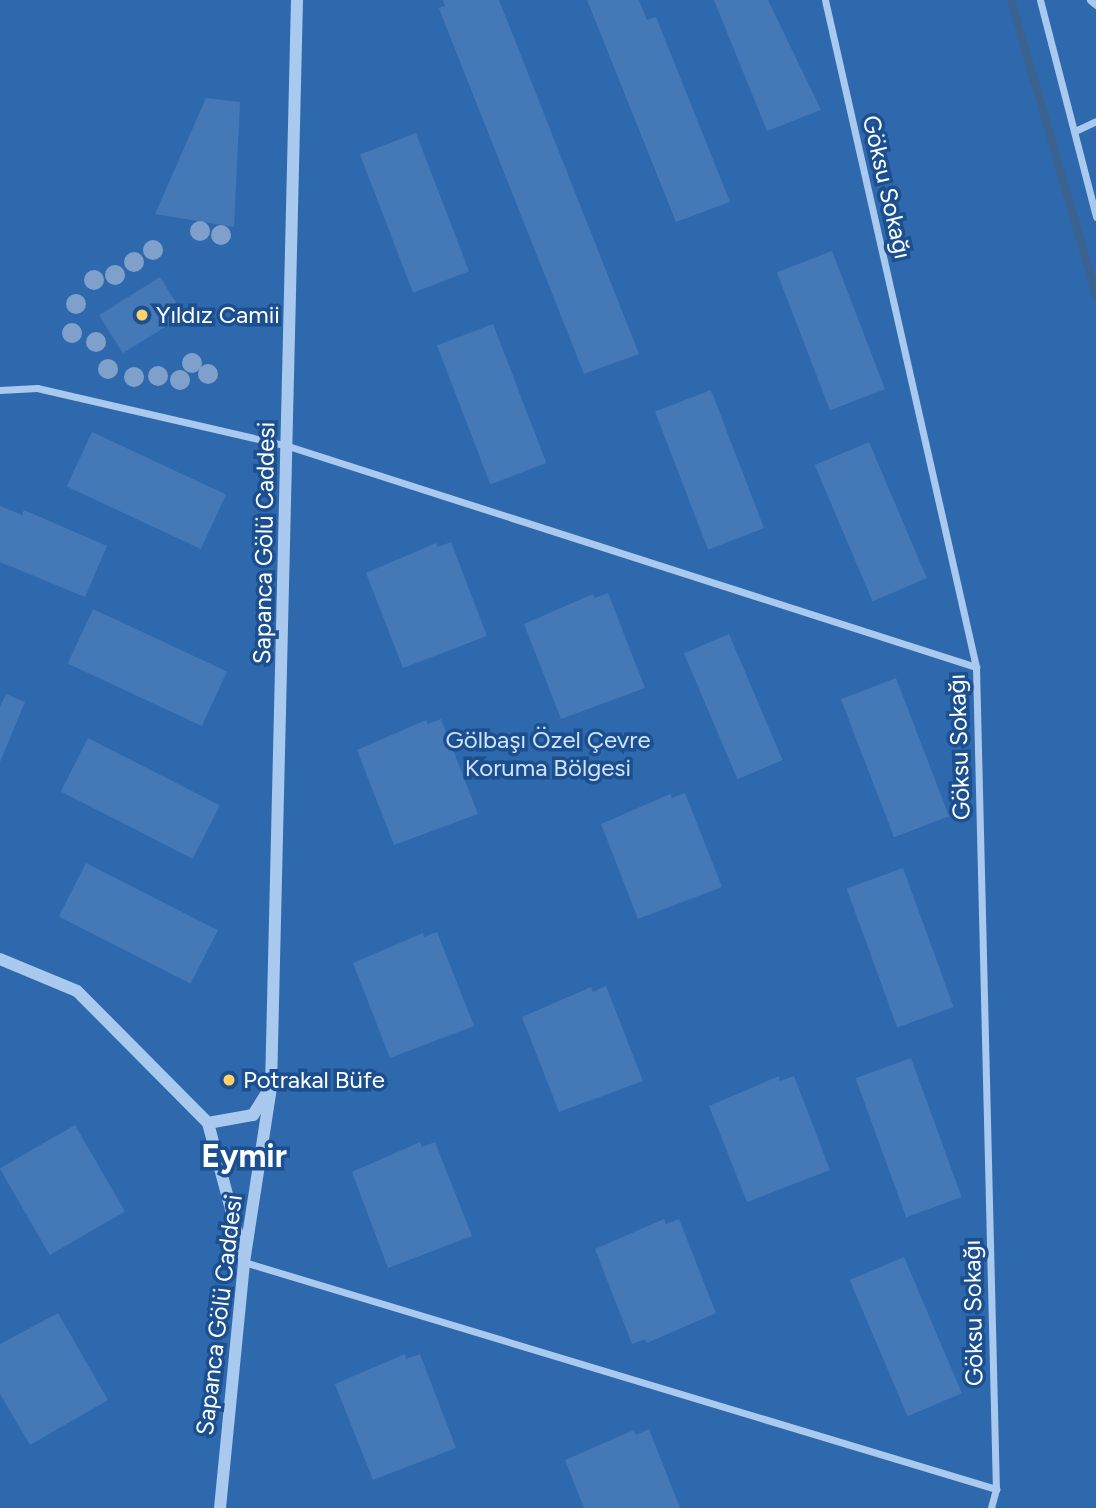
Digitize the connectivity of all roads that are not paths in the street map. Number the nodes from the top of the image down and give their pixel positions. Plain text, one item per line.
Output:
1 (297, 0) edge
2 (825, 0) edge
3 (1040, 0) edge
4 (1090, 0) edge
5 (1096, 5) edge
6 (1096, 121) edge
7 (1074, 131) junction
8 (1096, 217) edge
9 (0, 390) edge
10 (288, 446) junction
11 (976, 667) junction
12 (0, 959) edge
13 (271, 1087) junction
14 (208, 1123) junction
15 (244, 1262) junction
16 (996, 1489) junction
17 (220, 1508) edge
18 (991, 1508) edge

1 - 10 street, Sapanca Gölü Caddesi
2 - 11 street, Göksu Sokağı
3 - 7 street
4 - 5 street
6 - 7 street
7 - 8 street
9 - 10 street
10 - 11 street
10 - 13 street, Sapanca Gölü Caddesi
11 - 16 street, Göksu Sokağı
12 - 14 street
13 - 14 street
13 - 15 street, Sapanca Gölü Caddesi
14 - 15 street
15 - 16 street
15 - 17 street, Sapanca Gölü Caddesi
16 - 18 street, Göksu Sokağı

